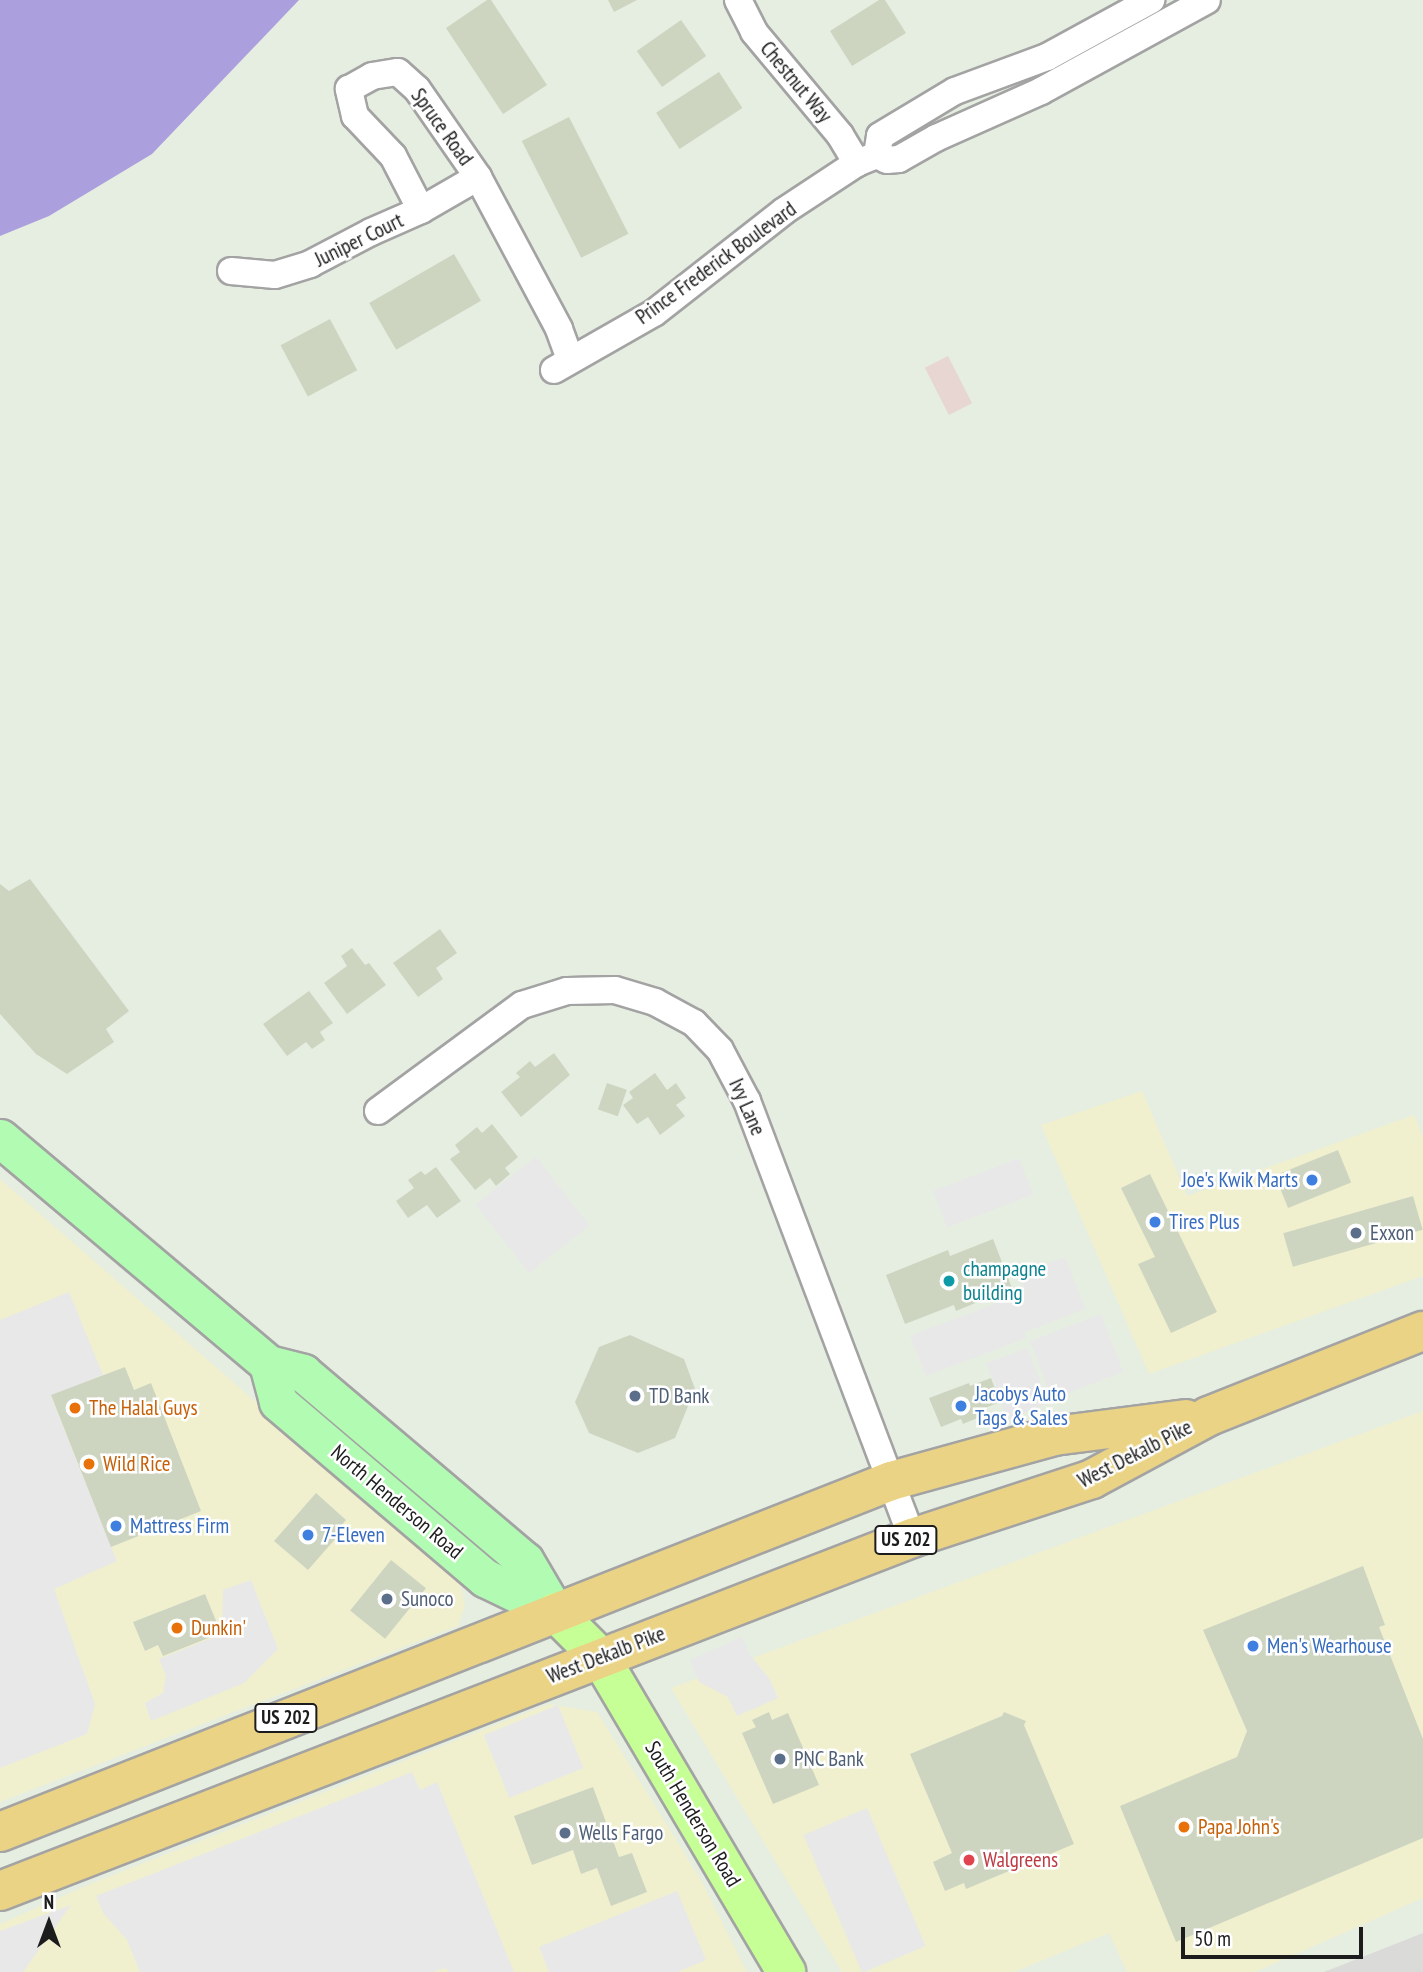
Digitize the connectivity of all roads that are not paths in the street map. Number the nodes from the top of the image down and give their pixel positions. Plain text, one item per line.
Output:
1 (738, 0) edge
2 (1151, 0) edge
3 (1208, 0) edge
4 (867, 159) junction
5 (478, 177) junction
6 (421, 210) junction
7 (231, 271) dead end
8 (562, 364) joint
9 (378, 1111) dead end
10 (0, 1138) edge
11 (1423, 1331) edge
12 (1209, 1416) junction
13 (891, 1481) junction
14 (912, 1538) junction
15 (555, 1612) junction
16 (600, 1657) junction
17 (0, 1832) edge
18 (0, 1891) edge
19 (786, 1972) edge

1 - 4 street, Chestnut Way
2 - 4 street, Prince Frederick Boulevard
3 - 4 street
4 - 8 street, Prince Frederick Boulevard
5 - 6 street, Juniper Court
5 - 6 street, Spruce Road
5 - 8 street, Spruce Road
6 - 7 street, Juniper Court
9 - 13 street, Ivy Lane
10 - 15 main road, North Henderson Road
11 - 12 highway, West Dekalb Pike / US 202
12 - 13 highway, West Dekalb Pike / US 202
12 - 14 highway, West Dekalb Pike / US 202
13 - 14 street, Ivy Lane
13 - 15 highway, West Dekalb Pike / US 202
14 - 16 highway, West Dekalb Pike / US 202
15 - 16 main road, North Henderson Road
15 - 17 highway, West Dekalb Pike / US 202
16 - 18 highway, West Dekalb Pike / US 202
16 - 19 main road, South Henderson Road

